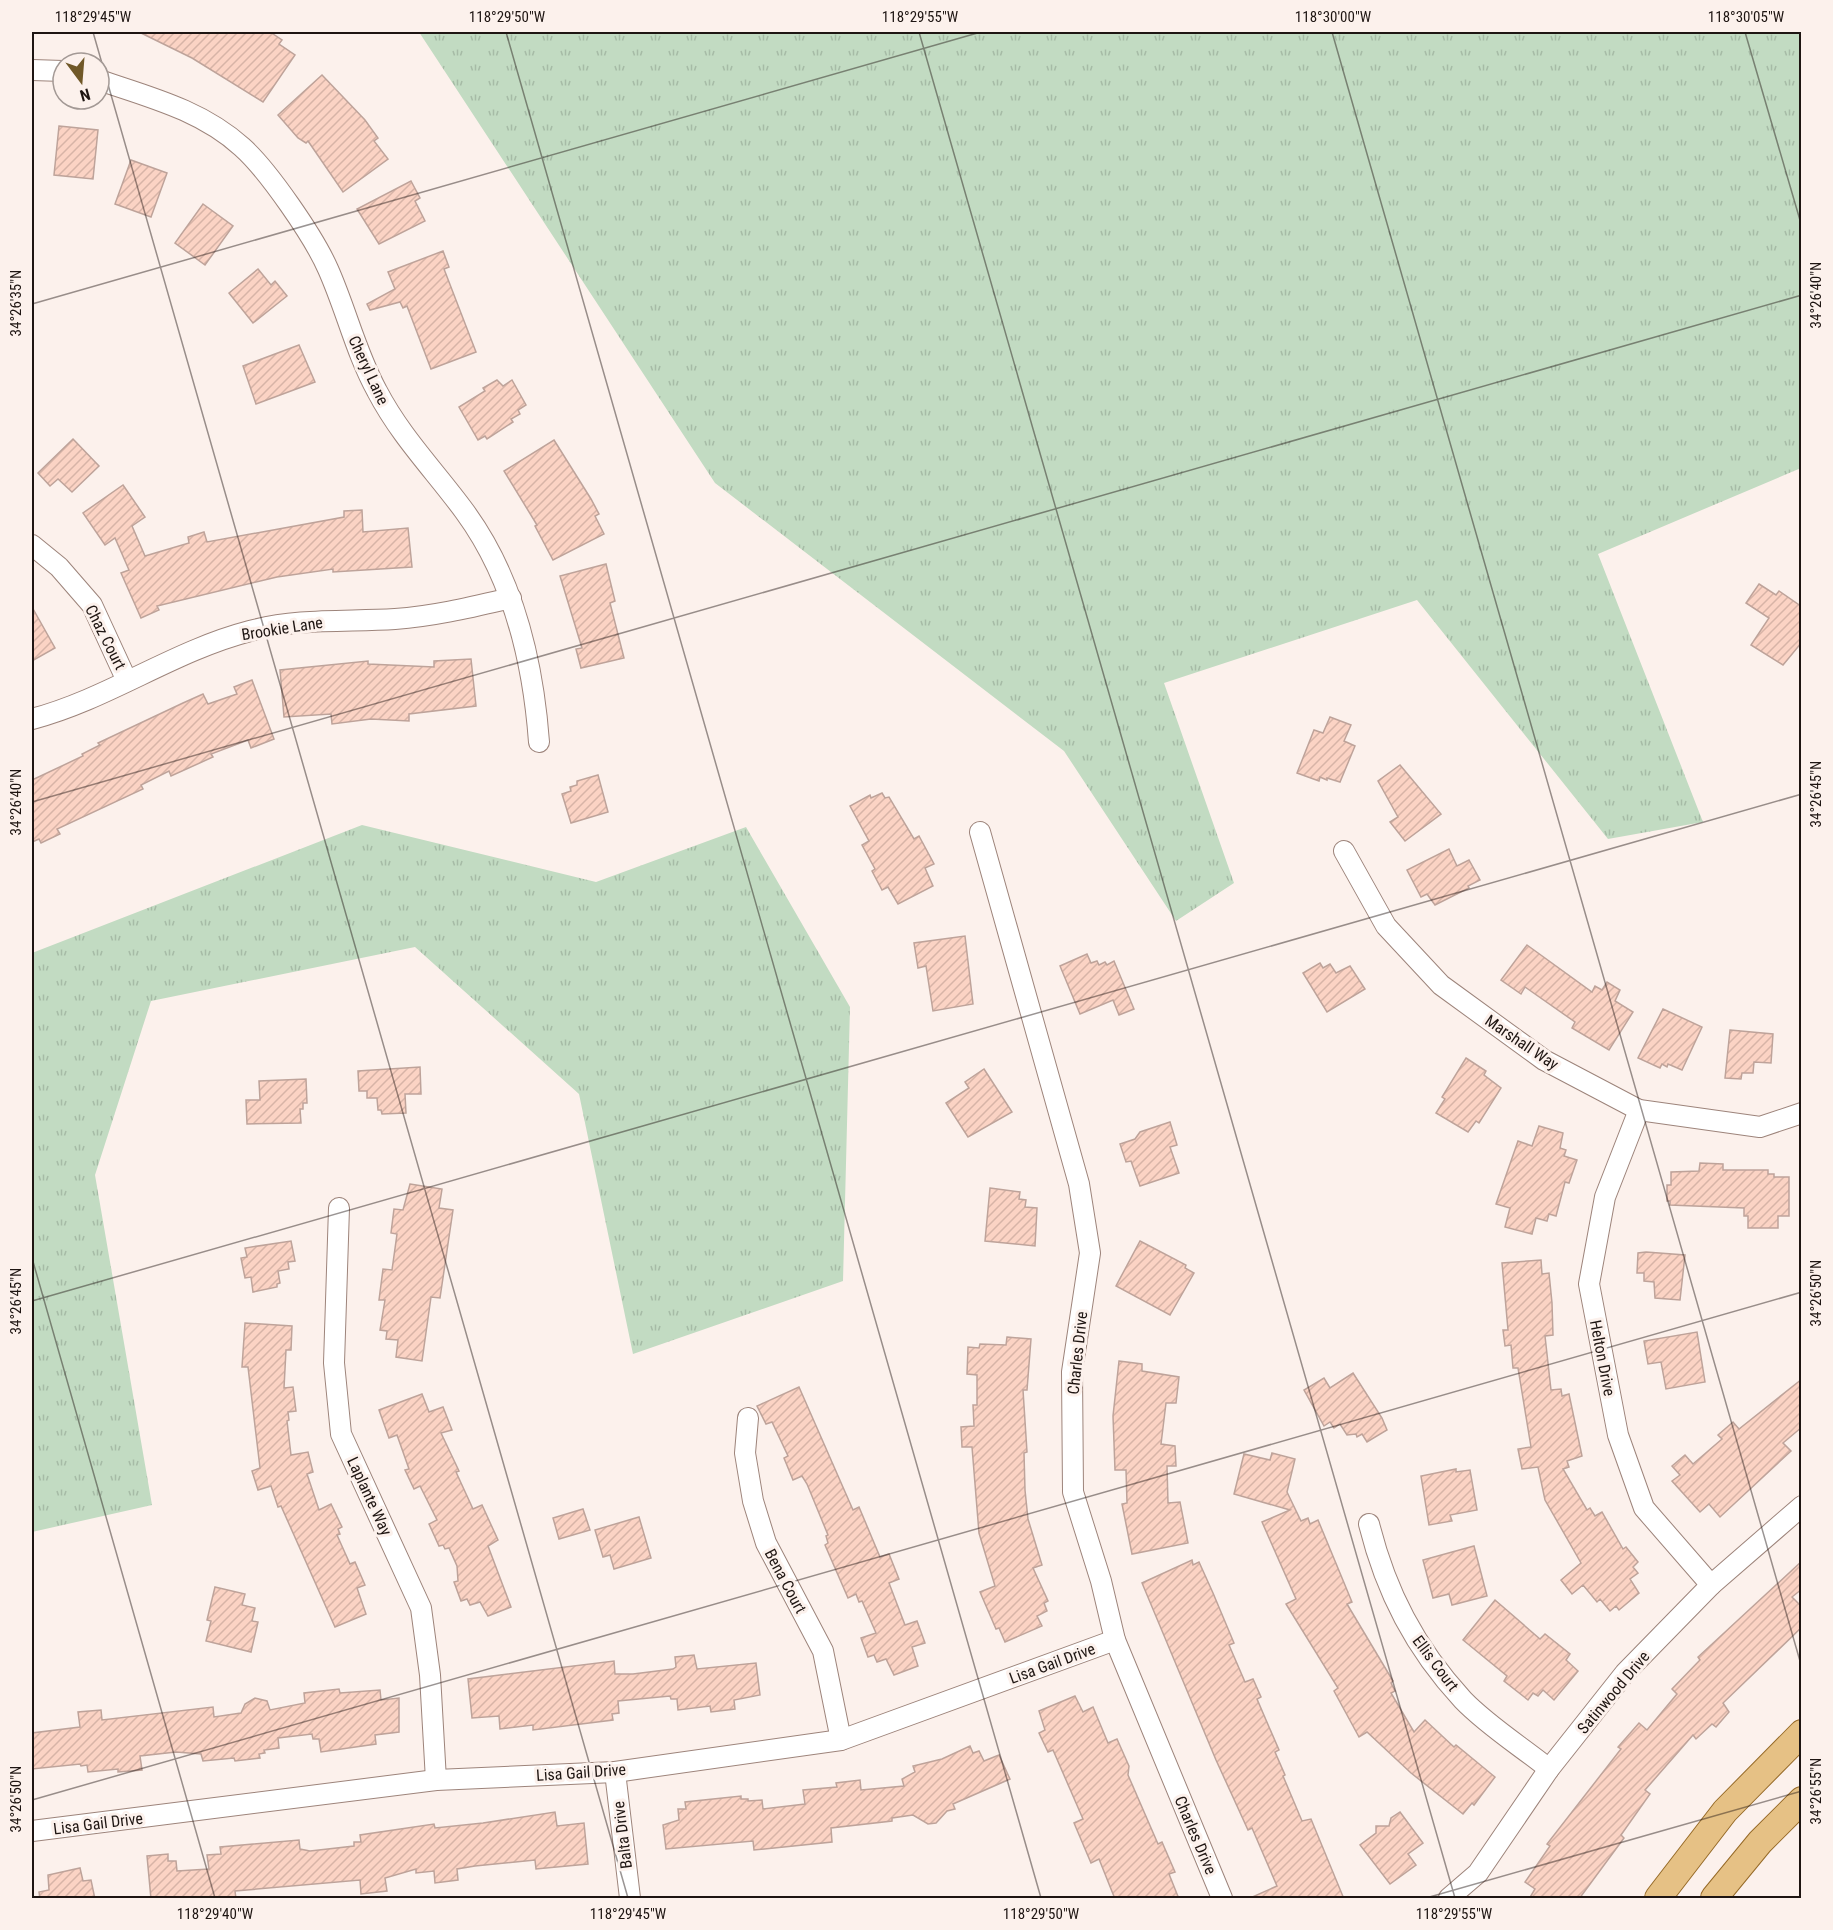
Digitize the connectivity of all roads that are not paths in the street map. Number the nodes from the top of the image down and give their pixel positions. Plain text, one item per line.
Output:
1 (32, 70) edge
2 (51, 71) edge
3 (111, 84) edge
4 (32, 545) edge
5 (511, 598) junction
6 (127, 681) junction
7 (32, 719) edge
8 (539, 742) dead end
9 (980, 832) dead end
10 (1344, 851) dead end
11 (1639, 1110) junction
12 (1802, 1113) edge
13 (339, 1208) dead end
14 (748, 1418) dead end
15 (1802, 1506) edge
16 (1369, 1524) dead end
17 (1710, 1585) junction
18 (1115, 1640) junction
19 (1802, 1733) edge
20 (841, 1740) junction
21 (1550, 1769) junction
22 (615, 1772) junction
23 (436, 1780) junction
24 (1802, 1800) edge
25 (32, 1831) edge
26 (630, 1899) edge
27 (1222, 1899) edge
28 (1449, 1899) edge
29 (1658, 1899) edge
30 (1714, 1899) edge

1 - 2 street
3 - 5 street, Cheryl Lane
4 - 6 street, Chaz Court
5 - 6 street, Brookie Lane
5 - 8 street, Cheryl Lane
6 - 7 street, Brookie Lane
9 - 18 street, Charles Drive
10 - 11 street, Marshall Way
11 - 12 street, Marshall Way
11 - 17 street, Helton Drive
13 - 23 street, Laplante Way
14 - 20 street, Bena Court
15 - 17 street, Satinwood Drive
16 - 21 street, Ellis Court
17 - 21 street, Satinwood Drive
18 - 20 street, Lisa Gail Drive
18 - 27 street, Charles Drive
19 - 29 main road
20 - 22 street, Lisa Gail Drive
21 - 28 street, Satinwood Drive
22 - 23 street, Lisa Gail Drive
22 - 26 street, Balta Drive
23 - 25 street, Lisa Gail Drive
24 - 30 main road

